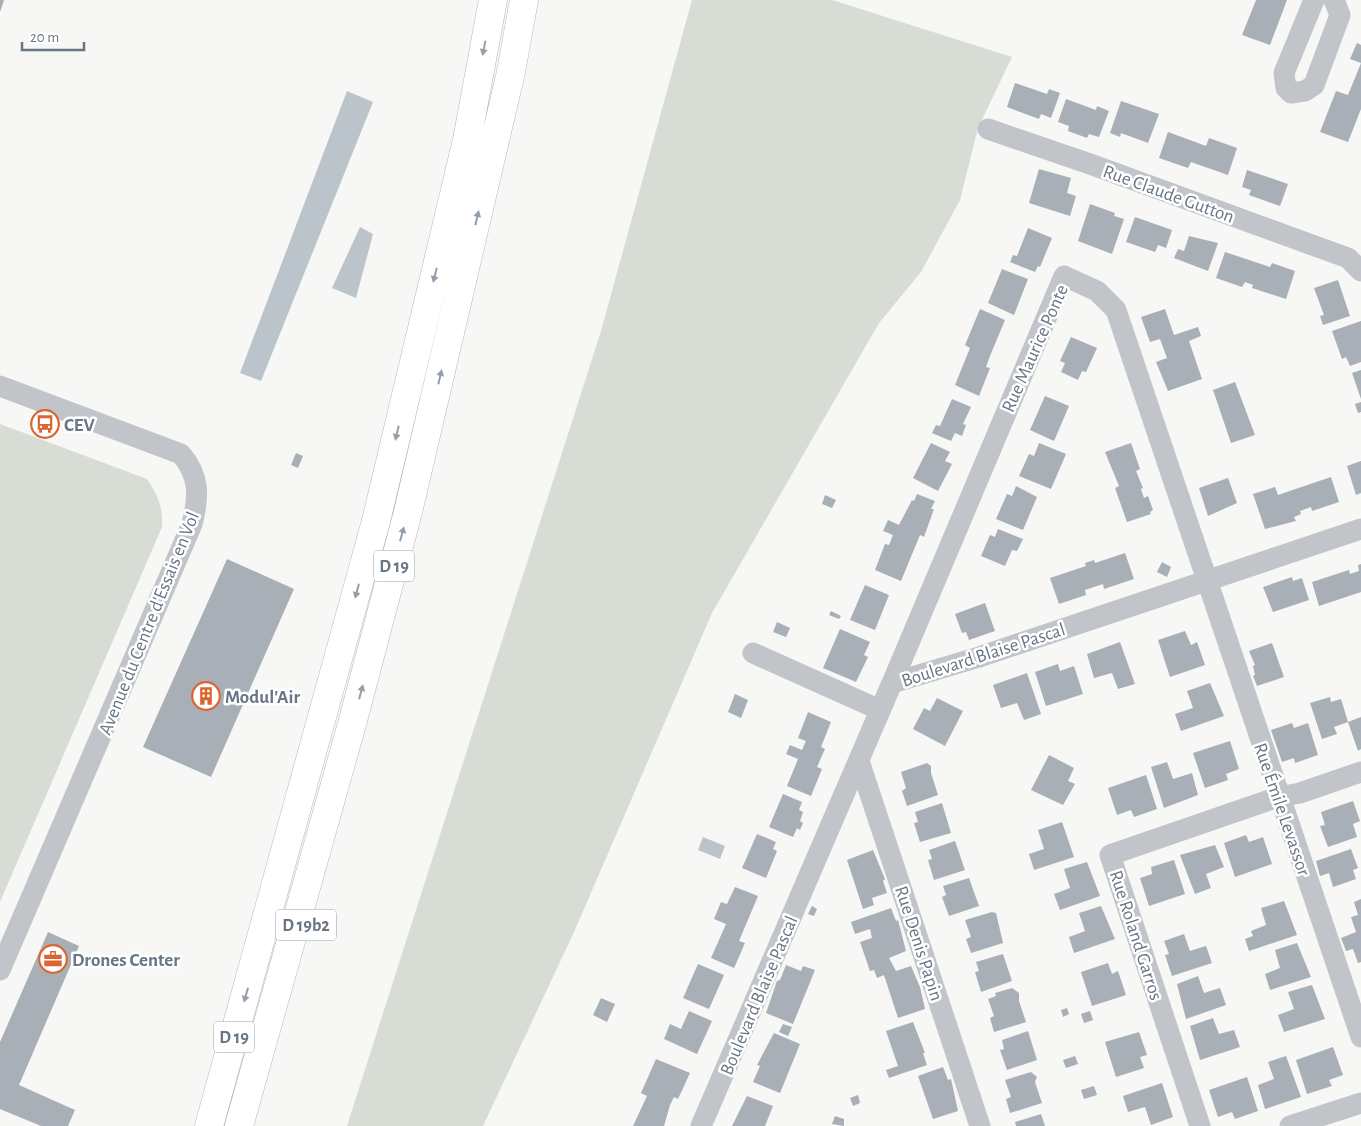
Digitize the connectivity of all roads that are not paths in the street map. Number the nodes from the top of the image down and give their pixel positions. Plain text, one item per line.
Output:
1 (493, 0) edge
2 (524, 0) edge
3 (1314, 0) edge
4 (1334, 0) edge
5 (988, 129) dead end
6 (1355, 264) edge
7 (0, 386) edge
8 (1361, 529) edge
9 (1206, 581) junction
10 (753, 653) dead end
11 (892, 683) junction
12 (880, 710) junction
13 (352, 724) junction
14 (859, 760) junction
15 (1361, 772) edge
16 (1278, 797) junction
17 (0, 970) edge
18 (1361, 1037) edge
19 (1361, 1103) edge
20 (209, 1126) edge
21 (239, 1126) edge
22 (256, 1126) edge
23 (701, 1126) edge
24 (980, 1126) edge
25 (1200, 1126) edge
26 (1290, 1126) edge

1 -> 20 main road, D 19
13 -> 2 main road, D 19
3 - 4 street
5 - 6 street, Rue Claude Gutton
7 - 17 street, Avenue du Centre d'Essais en Vol
8 - 9 street, Boulevard Blaise Pascal
9 - 11 street, Boulevard Blaise Pascal
9 - 11 street, Rue Maurice Ponte
9 - 16 street, Rue Émile Levassor
10 - 12 street
11 - 12 street, Boulevard Blaise Pascal
12 - 14 street, Boulevard Blaise Pascal
13 - 21 main road, D 19
13 - 22 main road, D 19b2
14 - 23 street, Boulevard Blaise Pascal
14 - 24 street, Rue Denis Papin
15 - 16 street
16 - 18 street, Rue Émile Levassor
16 - 25 street, Rue Roland Garros
19 - 26 street

